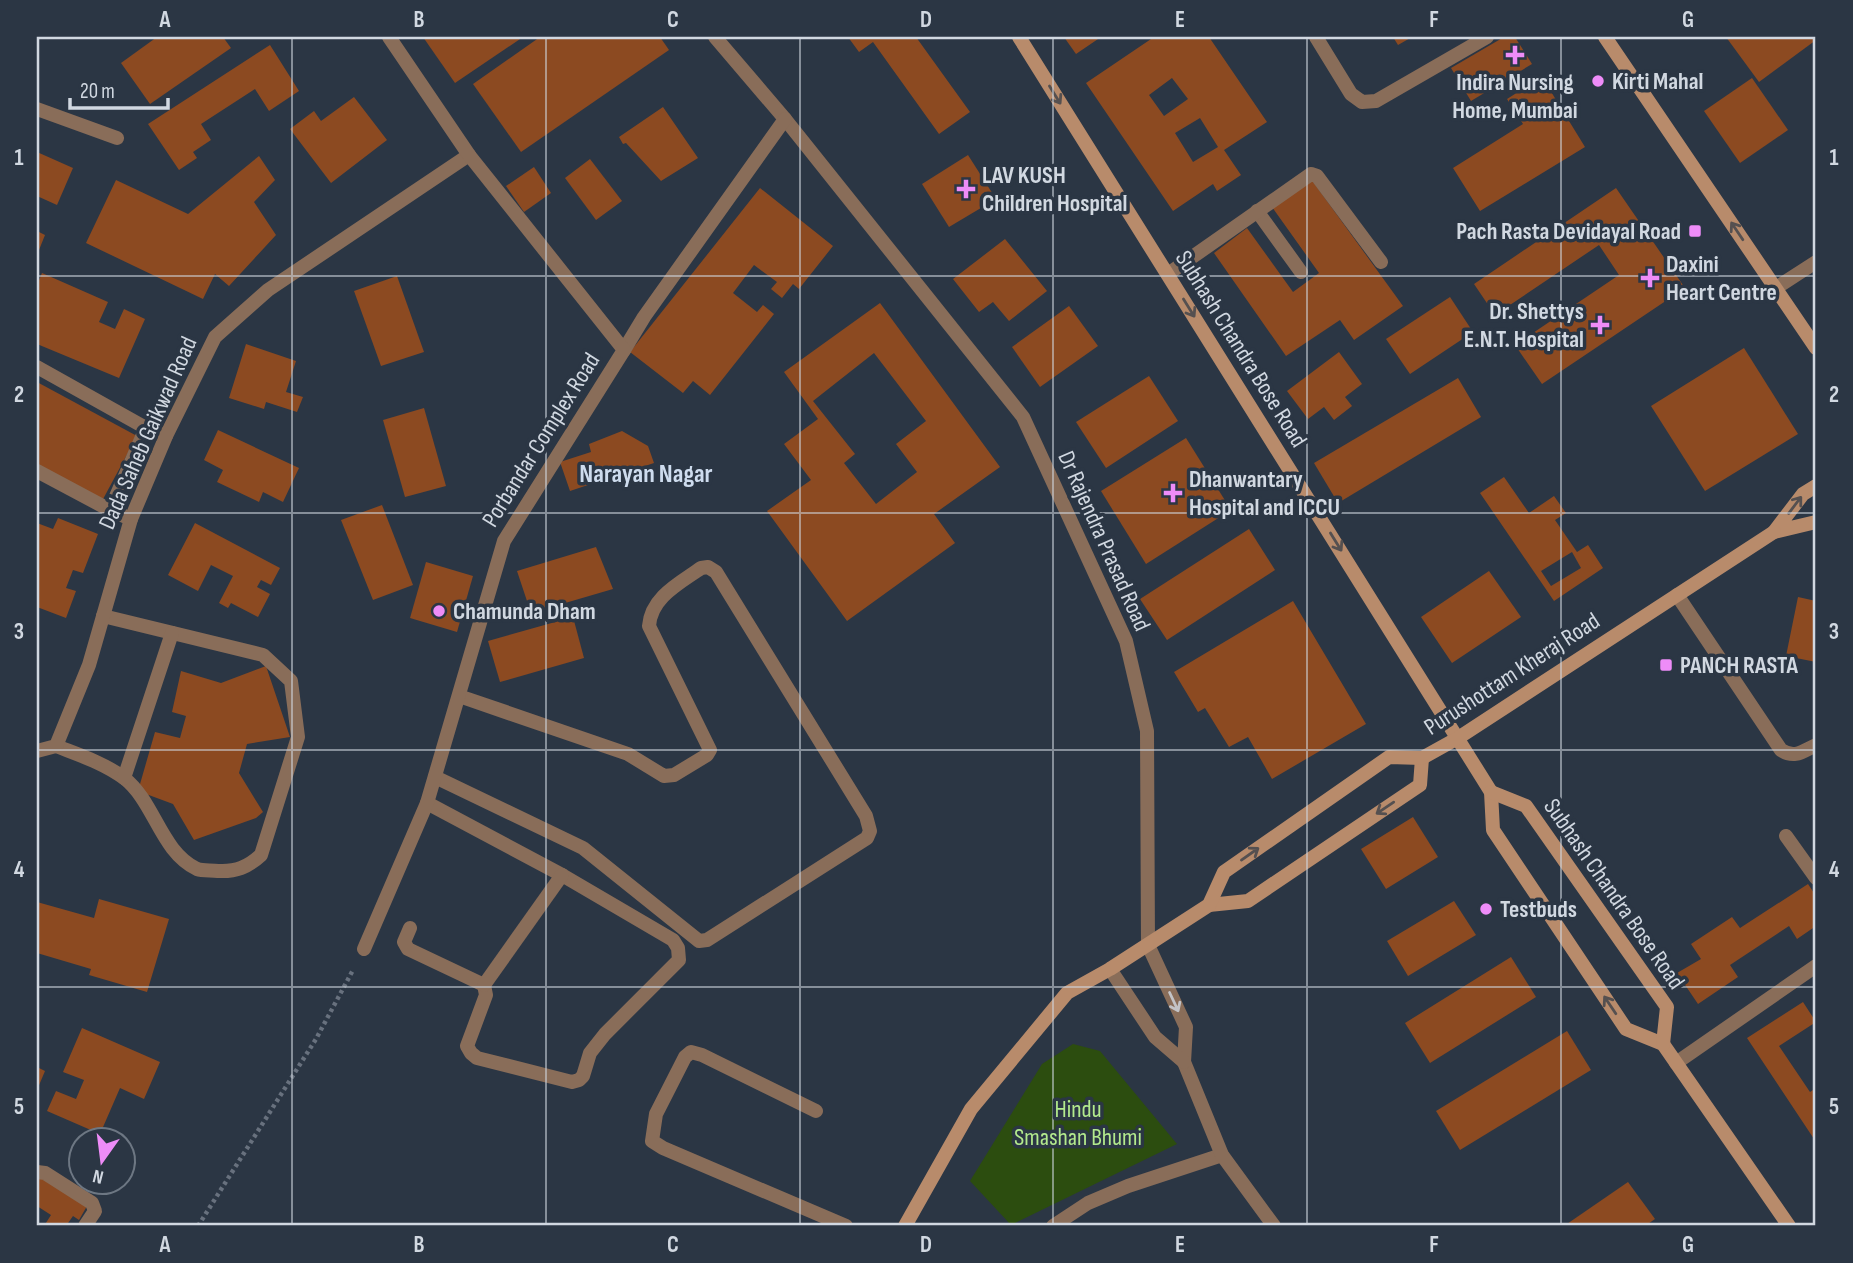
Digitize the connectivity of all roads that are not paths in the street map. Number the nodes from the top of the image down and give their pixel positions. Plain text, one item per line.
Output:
1 (389, 37) edge
2 (1019, 37) edge
3 (1316, 37) edge
4 (1487, 37) edge
5 (1605, 37) edge
6 (724, 39) edge
7 (37, 109) edge
8 (785, 119) junction
9 (117, 138) dead end
10 (469, 155) junction
11 (1257, 211) junction
12 (1381, 262) dead end
13 (1816, 262) edge
14 (1301, 272) dead end
15 (1168, 274) junction
16 (1776, 288) junction
17 (1816, 348) edge
18 (624, 350) junction
19 (37, 367) edge
20 (146, 428) junction
21 (166, 436) junction
22 (37, 471) edge
23 (1816, 486) edge
24 (110, 510) junction
25 (131, 519) junction
26 (1816, 522) edge
27 (1774, 532) junction
28 (1677, 595) junction
29 (103, 616) junction
30 (172, 633) junction
31 (459, 695) junction
32 (1458, 737) junction
33 (1816, 744) edge
34 (56, 746) junction
35 (37, 751) edge
36 (1422, 758) junction
37 (435, 777) junction
38 (124, 778) junction
39 (1491, 792) junction
40 (427, 803) junction
41 (1786, 836) dead end
42 (562, 875) junction
43 (1816, 878) edge
44 (1209, 905) junction
45 (410, 928) dead end
46 (1148, 945) junction
47 (365, 949) road end
48 (1816, 966) edge
49 (1110, 969) junction
50 (484, 985) junction
51 (1663, 1044) junction
52 (1184, 1062) junction
53 (1676, 1063) junction
54 (816, 1111) dead end
55 (1222, 1155) junction
56 (37, 1172) edge
57 (85, 1226) edge
58 (846, 1226) edge
59 (905, 1226) edge
60 (1053, 1226) edge
61 (1274, 1226) edge
62 (1789, 1226) edge

1 - 10 street, Porbandar Complex Road
2 -> 15 main road, Subhash Chandra Bose Road
3 - 4 street
16 -> 5 main road
6 - 8 street, Dr Rajendra Prasad Road
7 - 9 street
8 - 18 street
8 - 46 street, Dr Rajendra Prasad Road
10 - 18 street, Porbandar Complex Road
10 - 21 street, Dada Saheb Gaikwad Road
11 - 12 street
11 - 14 street
11 - 15 street
13 - 16 street
15 -> 32 main road, Subhash Chandra Bose Road
16 - 17 main road
18 - 31 street, Porbandar Complex Road
19 - 20 street
20 - 21 street
20 - 24 street
21 - 25 street, Dada Saheb Gaikwad Road
22 - 24 street
27 -> 23 main road
24 - 25 street
25 - 29 street, Dada Saheb Gaikwad Road
26 - 27 main road
27 - 28 main road, Purushottam Kheraj Road
28 - 32 main road, Purushottam Kheraj Road
28 - 33 street
29 - 30 street
29 - 34 street, Dada Saheb Gaikwad Road
30 - 38 street
30 - 38 street
31 - 37 street, Porbandar Complex Road
31 - 37 street
32 - 36 main road, Purushottam Kheraj Road
32 - 39 main road, Subhash Chandra Bose Road
34 - 35 street
34 - 38 street
44 -> 36 main road, Purushottam Kheraj Road
36 -> 44 main road
37 - 40 street, Porbandar Complex Road
51 -> 39 main road, Subhash Chandra Bose Road
39 - 51 main road, Subhash Chandra Bose Road
40 - 42 street
40 - 47 street, Porbandar Complex Road
41 - 43 street
42 - 50 street
42 - 50 street
44 - 46 main road
45 - 50 street
46 - 49 main road
46 -> 52 street, Dr Rajendra Prasad Road
48 - 53 street
49 - 52 street
49 - 59 main road
51 - 53 main road
52 - 55 street, Dr Rajendra Prasad Road
53 - 62 main road
54 - 58 street
55 - 60 street
55 - 61 street, Dr Rajendra Prasad Road
56 - 57 street

